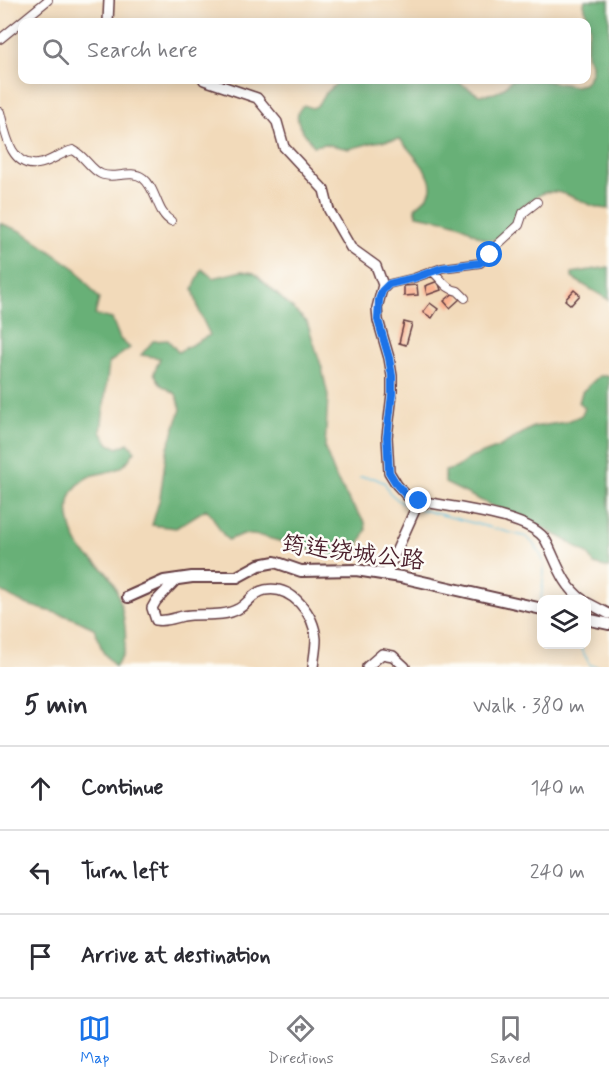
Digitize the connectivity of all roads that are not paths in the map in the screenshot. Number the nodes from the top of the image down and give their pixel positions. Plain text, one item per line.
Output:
1 (48, 0) edge
2 (109, 0) edge
3 (26, 18) edge
4 (108, 18) edge
5 (18, 24) edge
6 (0, 39) edge
7 (216, 84) edge
8 (0, 112) edge
9 (537, 202) dead end
10 (171, 220) dead end
11 (432, 271) junction
12 (382, 291) junction
13 (465, 298) dead end
14 (418, 506) junction
15 (386, 574) junction
16 (177, 579) junction
17 (576, 595) edge
18 (128, 597) dead end
19 (591, 605) edge
20 (537, 608) edge
21 (609, 614) edge
22 (591, 620) edge
23 (609, 624) edge
24 (313, 667) edge
25 (367, 667) edge
26 (405, 667) edge

1 - 3 street
2 - 4 street
5 - 6 street
7 - 12 street
8 - 10 street
9 - 11 street
11 - 12 street
11 - 13 street
12 - 14 street
14 - 15 street
14 - 17 street
15 - 16 main road, 筠连绕城公路
15 - 20 main road, 筠连绕城公路
16 - 18 main road, 筠连绕城公路
16 - 24 street
19 - 21 street
22 - 23 main road
25 - 26 street

